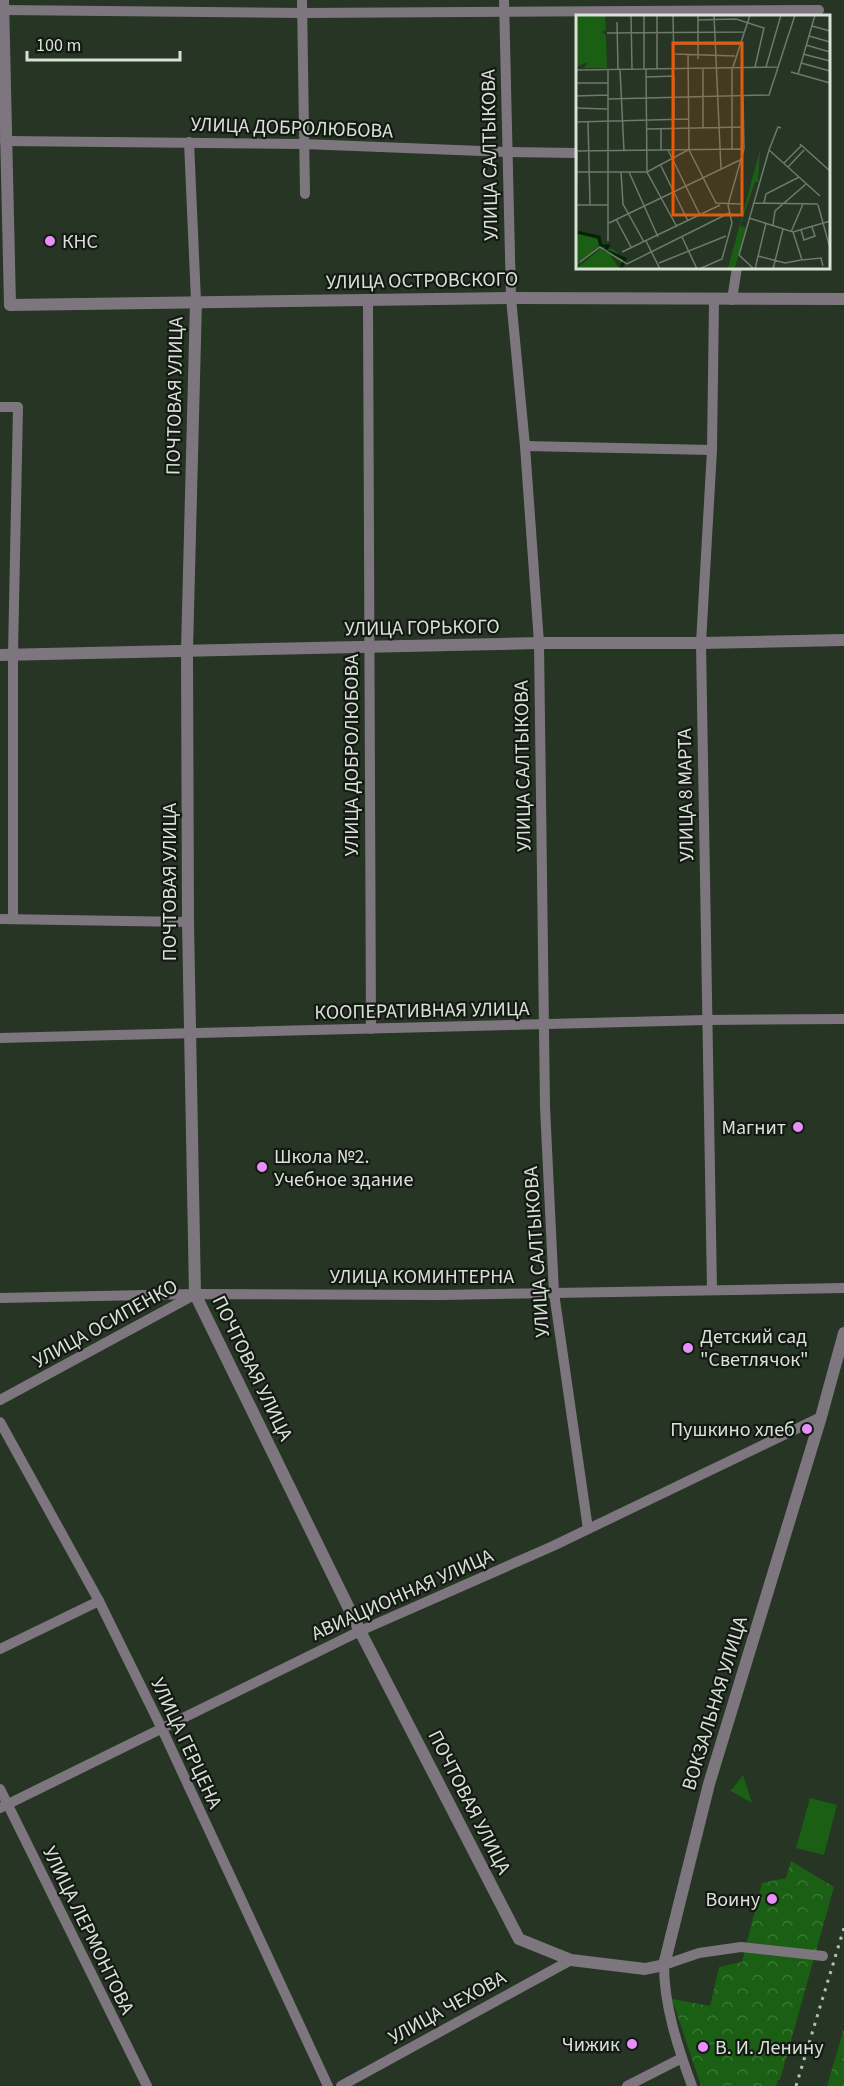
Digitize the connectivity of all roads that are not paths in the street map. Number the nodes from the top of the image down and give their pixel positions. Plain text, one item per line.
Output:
1 (302, 0) edge
2 (3, 5) edge
3 (504, 6) edge
4 (819, 9) edge
5 (302, 13) junction
6 (5, 141) junction
7 (189, 142) junction
8 (304, 144) junction
9 (507, 152) junction
10 (576, 153) edge
11 (305, 194) dead end
12 (737, 268) edge
13 (510, 298) junction
14 (844, 299) edge
15 (714, 300) junction
16 (732, 300) junction
17 (196, 301) junction
18 (368, 301) junction
19 (5, 305) edge
20 (0, 407) edge
21 (525, 446) junction
22 (712, 450) junction
23 (844, 640) edge
24 (539, 643) junction
25 (701, 643) junction
26 (368, 648) junction
27 (188, 650) junction
28 (13, 654) junction
29 (0, 655) edge
30 (0, 919) edge
31 (13, 919) junction
32 (188, 922) junction
33 (844, 1019) edge
34 (706, 1020) junction
35 (544, 1026) junction
36 (371, 1029) junction
37 (190, 1034) junction
38 (0, 1038) edge
39 (844, 1288) edge
40 (712, 1290) junction
41 (554, 1293) junction
42 (195, 1294) junction
43 (0, 1298) edge
44 (844, 1333) edge
45 (0, 1400) edge
46 (821, 1417) junction
47 (0, 1422) edge
48 (588, 1529) junction
49 (99, 1601) junction
50 (360, 1631) junction
51 (0, 1649) edge
52 (162, 1729) junction
53 (0, 1789) edge
54 (4, 1806) edge
55 (823, 1956) dead end
56 (572, 1960) junction
57 (664, 1965) junction
58 (682, 2058) junction
59 (147, 2086) edge
60 (328, 2086) edge
61 (341, 2086) edge
62 (627, 2086) edge
63 (692, 2086) edge

1 - 5 street
2 - 5 street
2 - 6 street
3 - 4 street
3 - 5 street
3 - 9 street, УЛИЦА САЛТЫКОВА
5 - 8 street
6 - 7 street, УЛИЦА ДОБРОЛЮБОВА
6 - 19 street
7 - 8 street, УЛИЦА ДОБРОЛЮБОВА
7 - 17 street
8 - 9 street, УЛИЦА ДОБРОЛЮБОВА
8 - 11 street
9 - 10 street, УЛИЦА ДОБРОЛЮБОВА
9 - 13 street, УЛИЦА САЛТЫКОВА
12 - 16 street
13 - 15 street, УЛИЦА ОСТРОВСКОГО
13 - 18 street, УЛИЦА ОСТРОВСКОГО
13 - 21 street, УЛИЦА САЛТЫКОВА
14 - 16 street, УЛИЦА ОСТРОВСКОГО
15 - 16 street, УЛИЦА ОСТРОВСКОГО
15 - 22 street, УЛИЦА 8 МАРТА
17 - 18 street, УЛИЦА ОСТРОВСКОГО
17 - 19 street, УЛИЦА ОСТРОВСКОГО
17 - 27 street, ПОЧТОВАЯ УЛИЦА
18 - 26 street, УЛИЦА ДОБРОЛЮБОВА
20 - 28 street
21 - 22 street
21 - 24 street, УЛИЦА САЛТЫКОВА
22 - 25 street, УЛИЦА 8 МАРТА
23 - 25 street, УЛИЦА ГОРЬКОГО
24 - 25 street, УЛИЦА ГОРЬКОГО
24 - 26 street, УЛИЦА ГОРЬКОГО
24 - 35 street, УЛИЦА САЛТЫКОВА
25 - 34 street, УЛИЦА 8 МАРТА
26 - 27 street, УЛИЦА ГОРЬКОГО
26 - 36 street, УЛИЦА ДОБРОЛЮБОВА
27 - 28 street, УЛИЦА ГОРЬКОГО
27 - 32 street, ПОЧТОВАЯ УЛИЦА
28 - 29 street, УЛИЦА ГОРЬКОГО
28 - 31 street
30 - 31 street
31 - 32 street
32 - 37 street, ПОЧТОВАЯ УЛИЦА
33 - 34 street, КООПЕРАТИВНАЯ УЛИЦА
34 - 35 street, КООПЕРАТИВНАЯ УЛИЦА
34 - 40 street, УЛИЦА 8 МАРТА
35 - 36 street, КООПЕРАТИВНАЯ УЛИЦА
35 - 41 street, УЛИЦА САЛТЫКОВА
36 - 37 street, КООПЕРАТИВНАЯ УЛИЦА
37 - 38 street, КООПЕРАТИВНАЯ УЛИЦА
37 - 42 street, ПОЧТОВАЯ УЛИЦА
39 - 40 street, УЛИЦА КОМИНТЕРНА
40 - 41 street, УЛИЦА КОМИНТЕРНА
41 - 42 street, УЛИЦА КОМИНТЕРНА
41 - 48 street, УЛИЦА САЛТЫКОВА
42 - 43 street, УЛИЦА КОМИНТЕРНА
42 - 45 street, УЛИЦА ОСИПЕНКО
42 - 50 street, ПОЧТОВАЯ УЛИЦА
44 - 46 street, ВОКЗАЛЬНАЯ УЛИЦА
46 - 48 street, АВИАЦИОННАЯ УЛИЦА
46 - 57 street, ВОКЗАЛЬНАЯ УЛИЦА
47 - 49 street, УЛИЦА ГЕРЦЕНА
48 - 50 street, АВИАЦИОННАЯ УЛИЦА
49 - 51 street
49 - 52 street, УЛИЦА ГЕРЦЕНА
50 - 52 street, АВИАЦИОННАЯ УЛИЦА
50 - 56 street, ПОЧТОВАЯ УЛИЦА
52 - 54 street, АВИАЦИОННАЯ УЛИЦА
52 - 60 street, УЛИЦА ГЕРЦЕНА
53 - 54 street, УЛИЦА ЛЕРМОНТОВА
54 - 59 street, УЛИЦА ЛЕРМОНТОВА
55 - 57 street, ПОЧТОВАЯ УЛИЦА
56 - 57 street, ПОЧТОВАЯ УЛИЦА
56 - 61 street, УЛИЦА ЧЕХОВА
57 - 58 street, ВОКЗАЛЬНАЯ УЛИЦА
58 - 62 street
58 - 63 street, ВОКЗАЛЬНАЯ УЛИЦА

